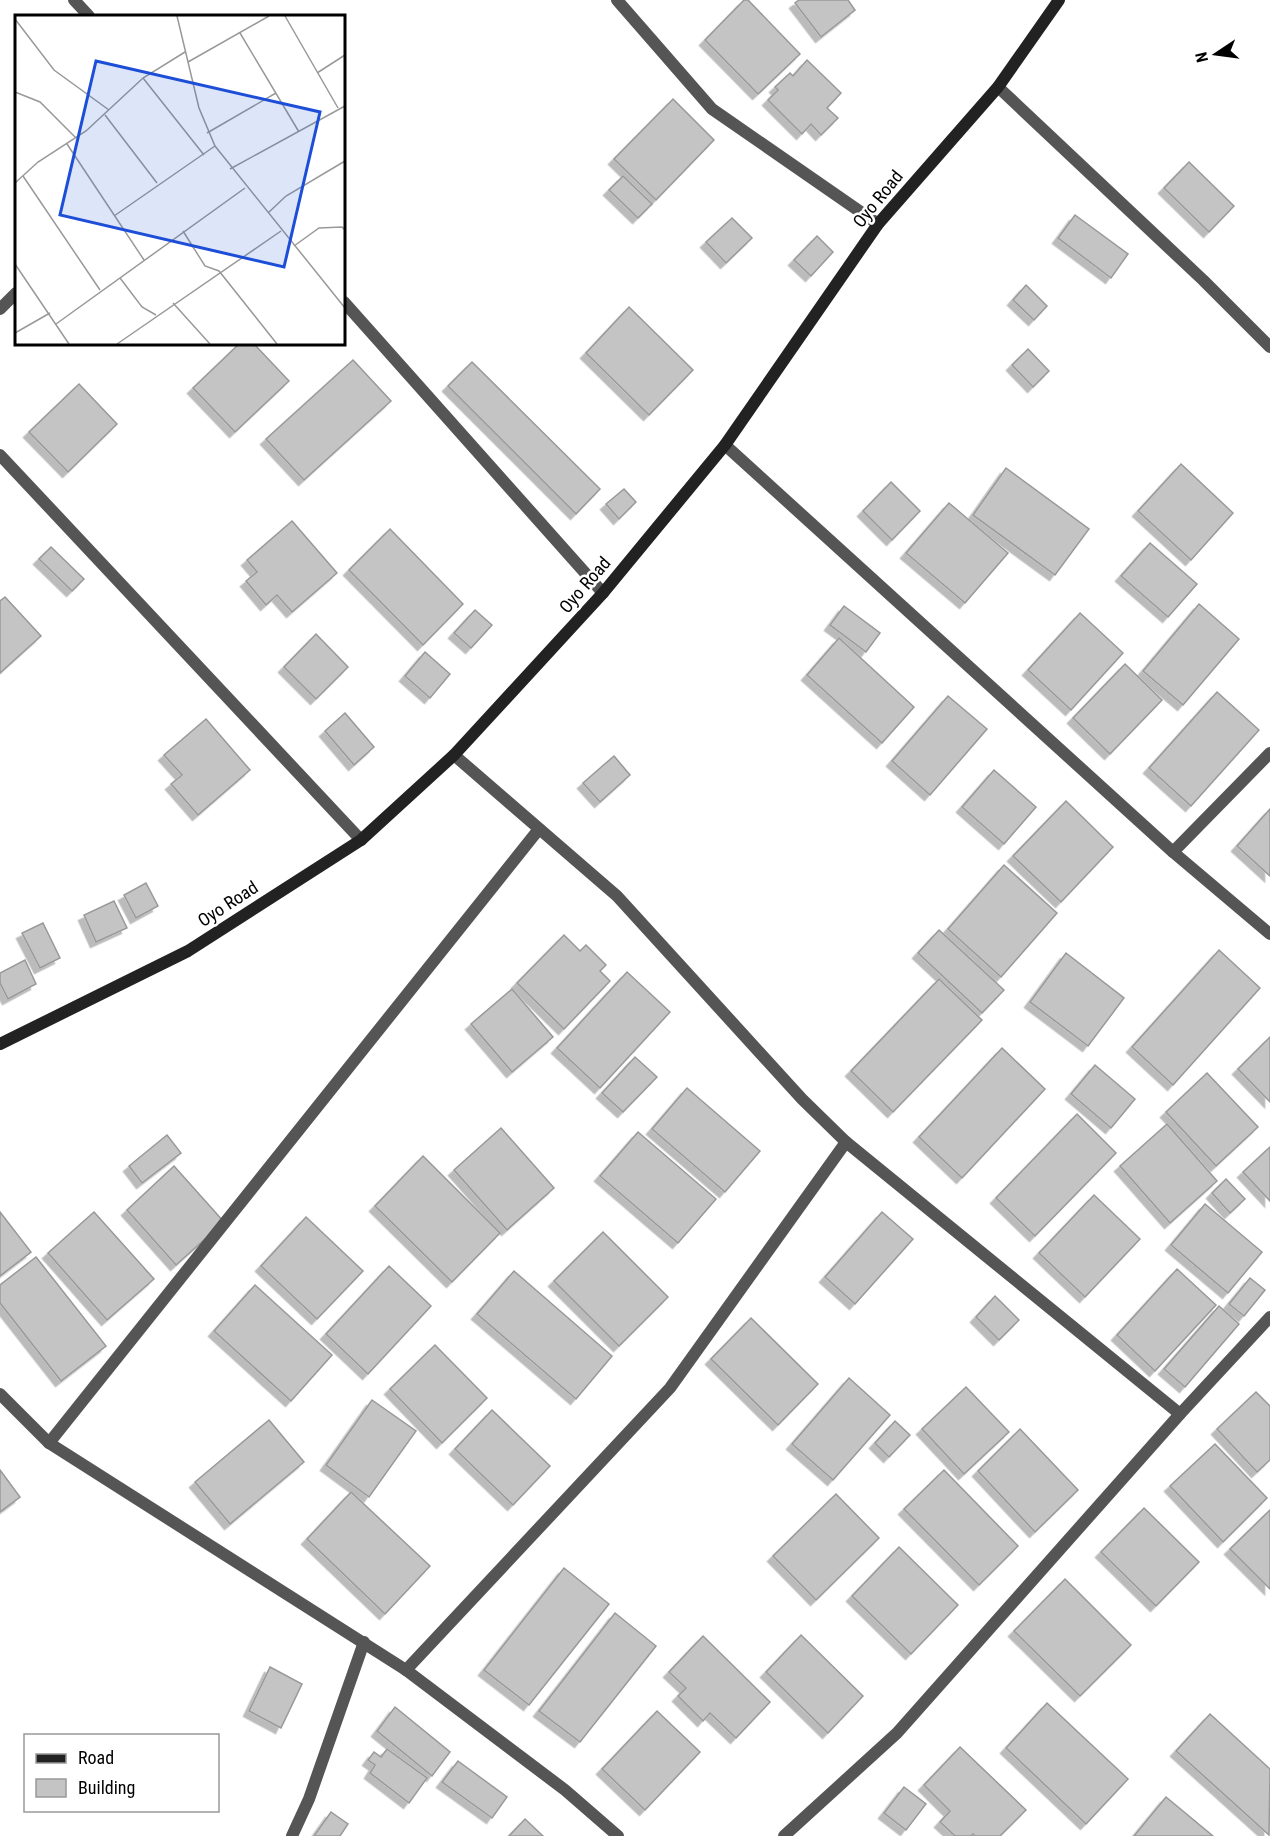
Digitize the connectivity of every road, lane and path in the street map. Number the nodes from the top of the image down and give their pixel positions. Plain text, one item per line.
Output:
1 (74, 0) edge
2 (617, 0) edge
3 (1059, 0) edge
4 (88, 15) edge
5 (998, 87) junction
6 (878, 224) junction
7 (15, 294) edge
8 (345, 303) edge
9 (0, 309) edge
10 (1270, 347) edge
11 (725, 445) junction
12 (0, 455) edge
13 (603, 593) junction
14 (1270, 753) edge
15 (454, 755) junction
16 (539, 829) junction
17 (362, 840) junction
18 (1173, 852) junction
19 (1270, 934) edge
20 (0, 1044) edge
21 (846, 1142) junction
22 (1270, 1317) edge
23 (0, 1394) edge
24 (1180, 1414) junction
25 (49, 1443) junction
26 (364, 1642) junction
27 (406, 1670) junction
28 (292, 1836) edge
29 (618, 1836) edge
30 (784, 1836) edge

1 - 4 street
2 - 6 street
3 - 5 street, Oyo Road
5 - 6 street, Oyo Road
5 - 10 street
6 - 11 street, Oyo Road
7 - 9 street
8 - 13 street
11 - 13 street, Oyo Road
11 - 18 street
12 - 17 street
13 - 15 street, Oyo Road
14 - 18 street
15 - 16 street
15 - 17 street, Oyo Road
16 - 21 street
16 - 25 street
17 - 20 street, Oyo Road
18 - 19 street
21 - 24 street
21 - 27 street
22 - 24 street
23 - 25 street
24 - 30 street
25 - 26 street
26 - 27 street
26 - 28 street
27 - 29 street

